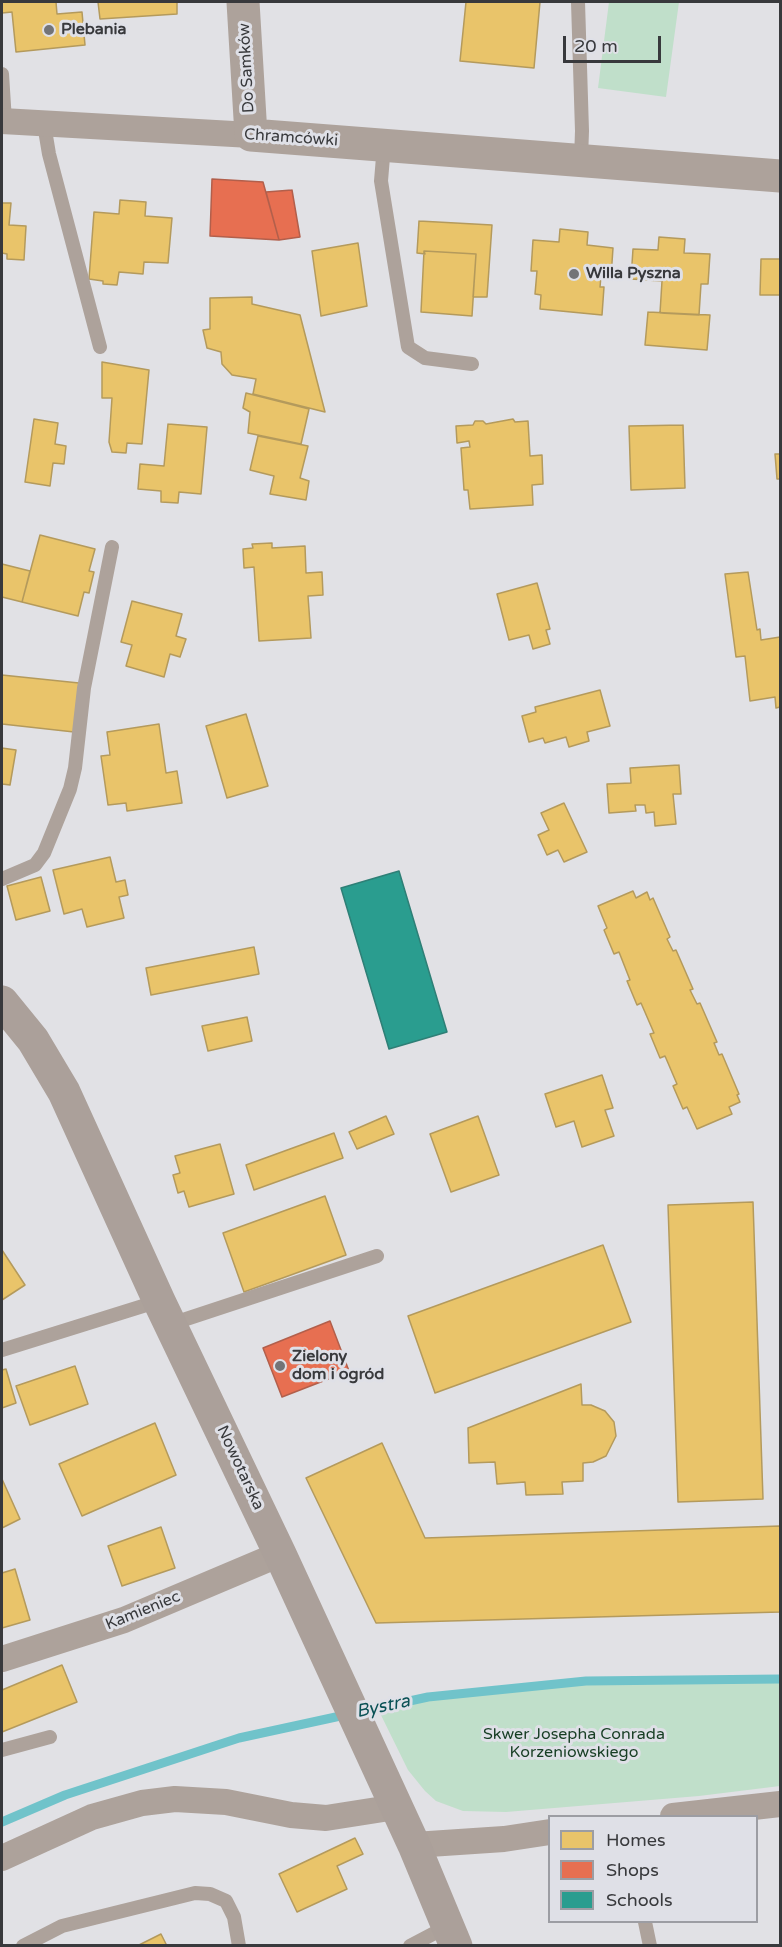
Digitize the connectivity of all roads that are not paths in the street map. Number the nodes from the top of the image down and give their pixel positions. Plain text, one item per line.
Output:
1 (243, 2) edge
2 (578, 2) edge
3 (2, 74) edge
4 (3, 121) edge
5 (44, 124) junction
6 (251, 135) junction
7 (384, 145) junction
8 (581, 159) junction
9 (780, 176) edge
10 (100, 347) dead end
11 (472, 364) dead end
12 (112, 547) dead end
13 (2, 879) edge
14 (2, 1002) edge
15 (377, 1256) dead end
16 (165, 1313) junction
17 (2, 1350) edge
18 (280, 1554) junction
19 (2, 1659) edge
20 (50, 1737) dead end
21 (2, 1750) edge
22 (780, 1804) edge
23 (396, 1808) junction
24 (682, 1815) edge
25 (548, 1833) edge
26 (414, 1845) junction
27 (2, 1858) edge
28 (645, 1923) edge
29 (452, 1936) edge
30 (23, 1946) edge
31 (239, 1946) edge
32 (410, 1946) edge
33 (651, 1946) edge

1 - 6 street, Do Samków
2 - 8 lane
3 - 4 lane
4 - 5 street, Chramcówki
5 - 6 street, Chramcówki
5 - 10 lane
6 - 7 street, Chramcówki
7 - 8 street, Chramcówki
7 - 11 lane
8 - 9 street, Chramcówki
12 - 13 lane
14 - 16 main road, Nowotarska
15 - 16 lane
16 - 17 lane
16 - 18 main road, Nowotarska
18 - 19 street, Kamieniec
18 - 23 main road, Nowotarska
20 - 21 lane
22 - 24 street
23 - 26 main road, Nowotarska
23 - 27 street
25 - 26 street
26 - 29 main road, Nowotarska
28 - 33 lane
29 - 32 lane
30 - 31 lane

